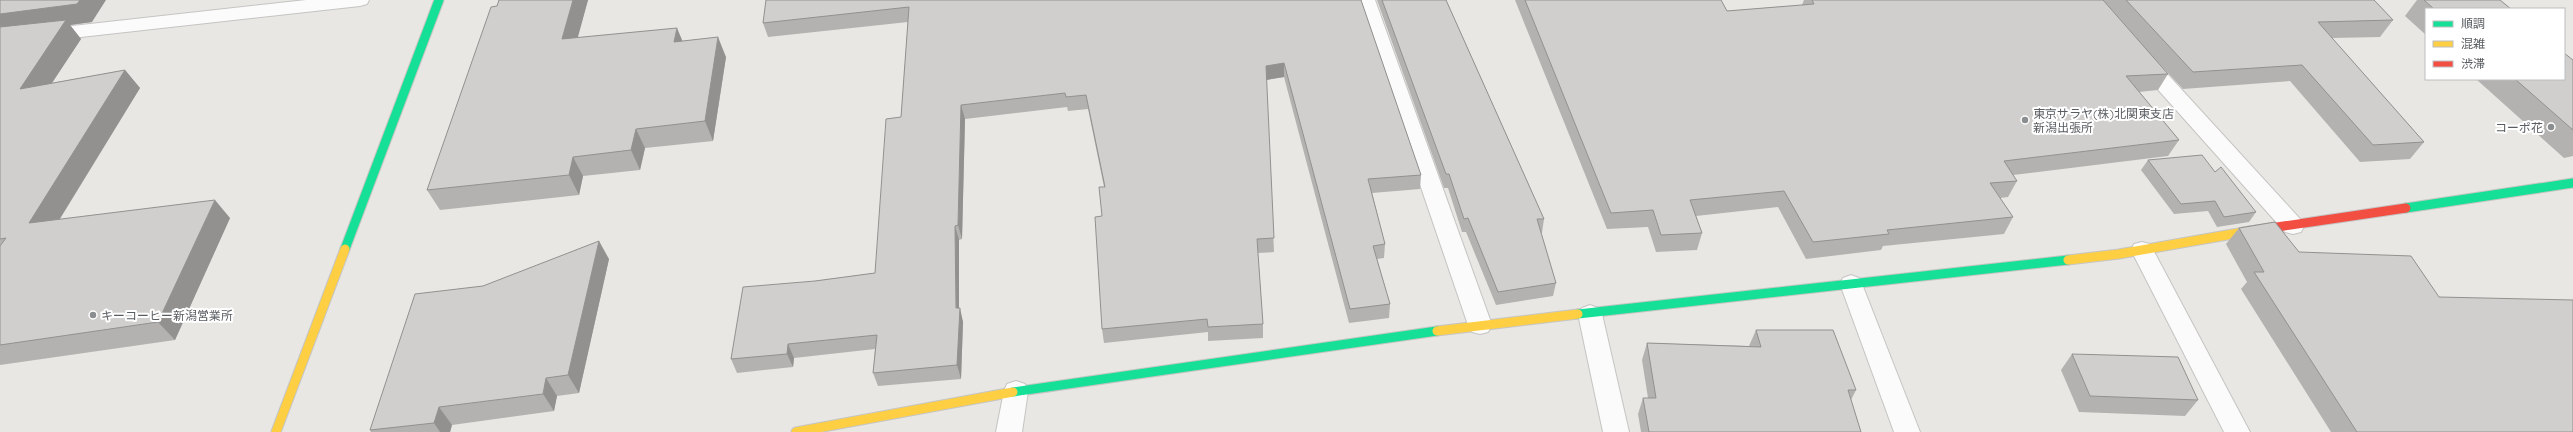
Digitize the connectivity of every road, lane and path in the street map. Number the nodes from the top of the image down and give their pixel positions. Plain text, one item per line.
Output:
1 (360, 0) edge
2 (439, 0) edge
3 (1366, 0) edge
4 (0, 40) edge
5 (2130, 46) edge
6 (2573, 183) edge
7 (2292, 226) junction
8 (2142, 250) junction
9 (1851, 284) junction
10 (1590, 314) junction
11 (1480, 325) junction
12 (1016, 391) junction
13 (276, 432) edge
14 (796, 432) edge
15 (1009, 432) edge
16 (1616, 432) edge
17 (1907, 432) edge
18 (2237, 432) edge

1 - 4 street
2 - 13 street
3 - 11 street
5 - 7 street
6 - 7 street
7 - 8 street
8 - 9 street
8 - 18 street
9 - 10 street
9 - 17 street
10 - 11 street
10 - 16 street
11 - 12 street
12 - 14 street
12 - 15 street

